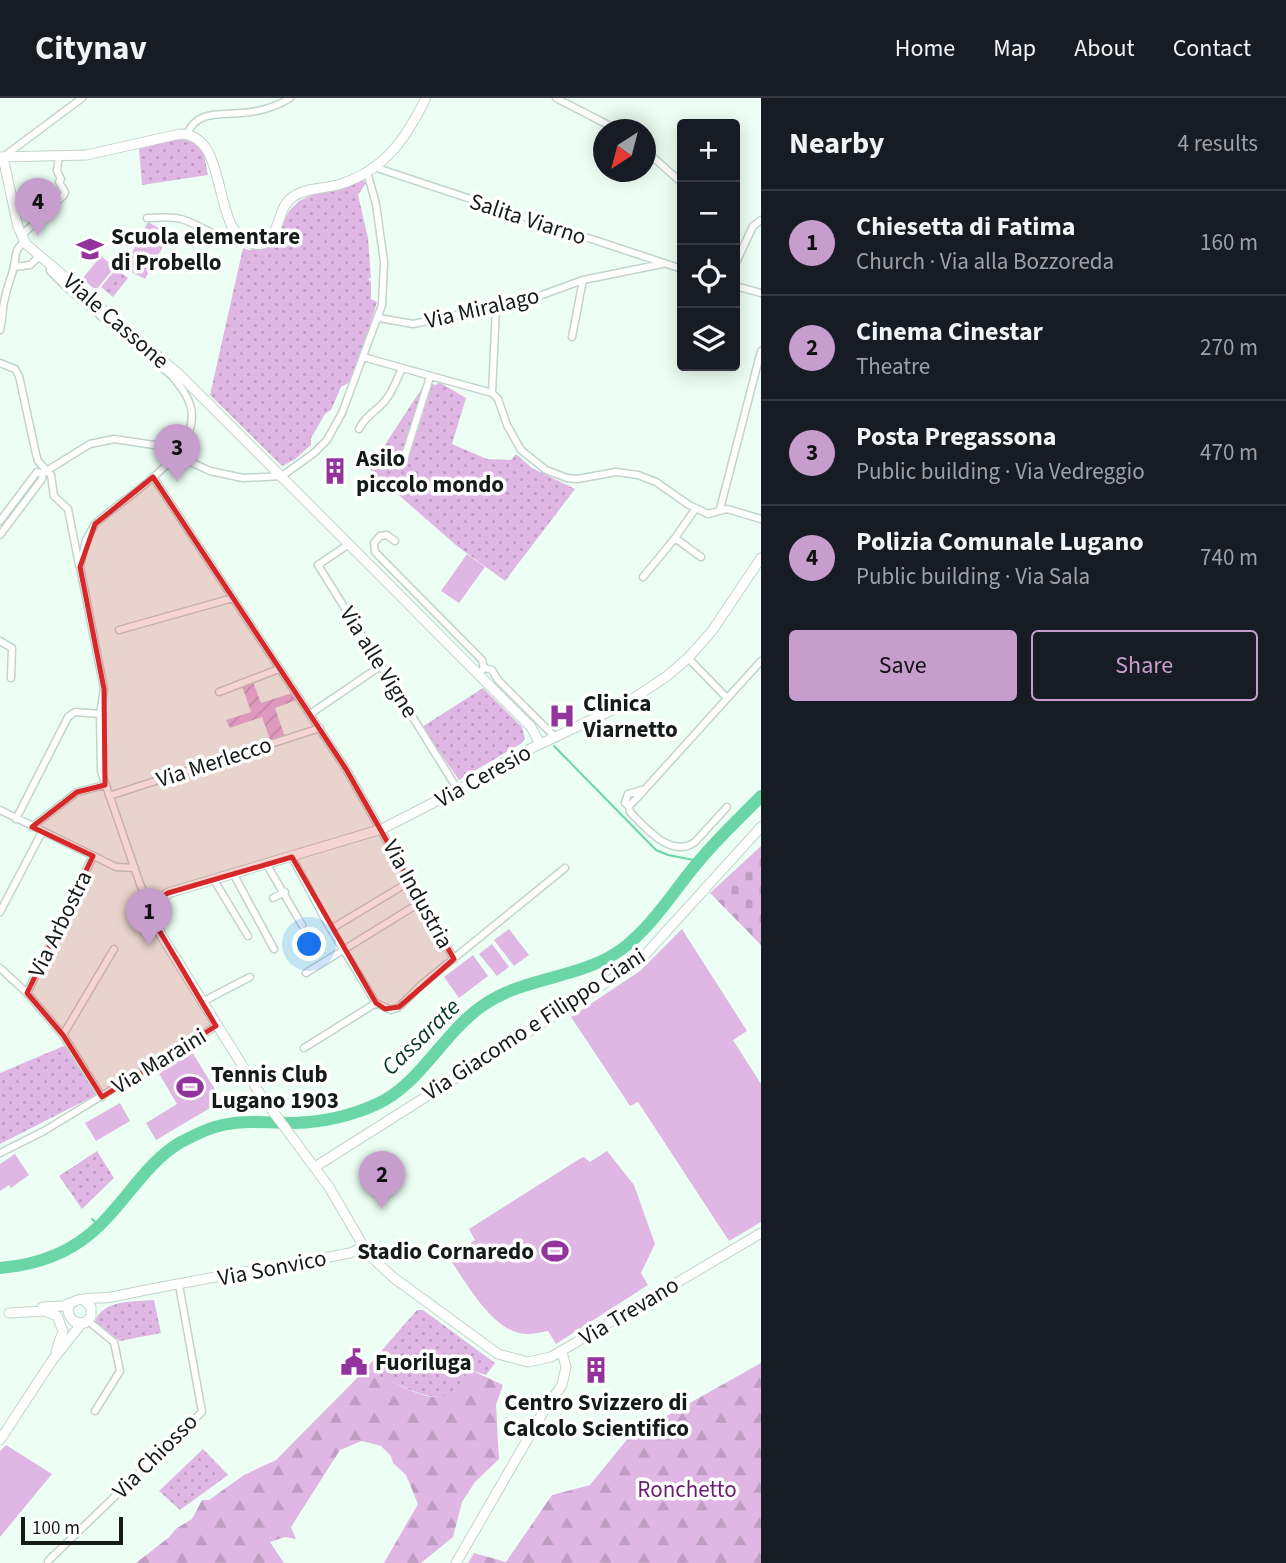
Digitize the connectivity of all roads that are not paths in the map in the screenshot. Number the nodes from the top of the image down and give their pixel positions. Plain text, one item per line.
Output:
1 (82, 98) edge
2 (290, 98) edge
3 (426, 98) edge
4 (556, 98) edge
5 (597, 119) edge
6 (187, 134) junction
7 (59, 156) junction
8 (1, 157) edge
9 (656, 159) edge
10 (371, 169) junction
11 (681, 182) edge
12 (64, 195) junction
13 (69, 203) dead end
14 (147, 218) dead end
15 (761, 220) edge
16 (239, 234) junction
17 (21, 242) junction
18 (740, 254) edge
19 (40, 256) junction
20 (664, 263) junction
21 (50, 264) junction
22 (14, 267) junction
23 (677, 267) edge
24 (583, 280) junction
25 (740, 287) edge
26 (761, 293) edge
27 (2, 300) edge
28 (496, 307) junction
29 (379, 318) junction
30 (0, 330) edge
31 (572, 337) dead end
32 (761, 351) edge
33 (363, 357) junction
34 (0, 363) edge
35 (402, 368) junction
36 (430, 377) junction
37 (492, 393) junction
38 (359, 429) dead end
39 (176, 456) junction
40 (405, 456) dead end
41 (45, 471) junction
42 (282, 476) junction
43 (153, 477) junction
44 (696, 508) junction
45 (720, 509) junction
46 (761, 519) edge
47 (0, 521) edge
48 (0, 535) edge
49 (676, 538) junction
50 (395, 541) dead end
51 (349, 544) junction
52 (701, 556) dead end
53 (761, 558) edge
54 (80, 567) junction
55 (643, 577) dead end
56 (233, 598) junction
57 (119, 630) dead end
58 (0, 641) edge
59 (688, 658) junction
60 (761, 661) edge
61 (382, 666) junction
62 (279, 668) junction
63 (481, 671) junction
64 (11, 678) dead end
65 (219, 692) dead end
66 (727, 698) junction
67 (100, 714) junction
68 (310, 714) junction
69 (320, 728) junction
70 (556, 738) junction
71 (540, 744) junction
72 (105, 785) junction
73 (458, 790) junction
74 (109, 796) junction
75 (727, 807) dead end
76 (0, 810) edge
77 (16, 819) junction
78 (32, 827) junction
79 (761, 827) edge
80 (382, 829) junction
81 (42, 832) junction
82 (93, 856) junction
83 (292, 858) junction
84 (267, 865) junction
85 (135, 868) junction
86 (565, 868) dead end
87 (234, 875) junction
88 (214, 880) junction
89 (410, 882) junction
90 (285, 892) junction
91 (146, 897) junction
92 (163, 897) junction
93 (273, 898) dead end
94 (421, 902) junction
95 (0, 912) edge
96 (155, 914) junction
97 (302, 925) dead end
98 (331, 929) junction
99 (248, 936) dead end
100 (274, 948) dead end
101 (114, 950) dead end
102 (344, 950) junction
103 (454, 959) junction
104 (0, 968) edge
105 (306, 973) dead end
106 (250, 977) dead end
107 (27, 993) junction
108 (202, 1002) junction
109 (376, 1003) junction
110 (216, 1026) junction
111 (63, 1035) junction
112 (304, 1048) dead end
113 (102, 1097) junction
114 (0, 1153) edge
115 (315, 1167) junction
116 (761, 1233) edge
117 (363, 1247) junction
118 (180, 1285) junction
119 (110, 1298) junction
120 (84, 1300) junction
121 (71, 1303) junction
122 (4, 1314) edge
123 (87, 1320) junction
124 (562, 1352) junction
125 (51, 1362) junction
126 (95, 1411) dead end
127 (0, 1440) edge
128 (48, 1561) dead end
129 (456, 1563) edge

1 - 8 street
2 - 6 street
3 - 10 main road
4 - 5 street
6 - 7 main road
6 - 16 main road
7 - 8 main road
7 - 12 street
8 - 17 main road
9 - 11 street
10 - 16 main road
10 - 20 street, Salita Viarno
10 - 29 street
12 - 13 street
12 - 17 street
14 - 16 street
15 - 18 street
17 - 19 main road, Viale Cassone
17 - 22 street
19 - 21 main road, Viale Cassone
19 - 22 street
20 - 23 street, Salita Viarno
20 - 24 street, Via Miralago
21 - 39 street
21 - 42 main road, Viale Cassone
22 - 27 street
24 - 28 street, Via Miralago
24 - 31 street
25 - 26 street
27 - 30 street
28 - 29 street, Via Miralago
28 - 37 street
29 - 33 street
32 - 45 street
33 - 35 street
33 - 42 street
34 - 41 street
35 - 36 street
35 - 38 street
36 - 37 street
36 - 40 street
37 - 44 street
39 - 41 street
39 - 42 street
39 - 43 street
41 - 47 street
41 - 48 street
41 - 54 street
42 - 51 main road
43 - 54 street
43 - 56 street, Via Industria
44 - 45 street
44 - 49 street
45 - 46 street
49 - 52 street
49 - 55 street
50 - 63 street
51 - 61 street, Via alle Vigne
51 - 63 main road
53 - 59 main road, Via Ceresio
54 - 67 street
56 - 57 street
56 - 62 street, Via Industria
58 - 64 street
59 - 66 street
59 - 70 main road, Via Ceresio
60 - 66 street
61 - 68 street
61 - 73 street, Via alle Vigne
62 - 65 street
62 - 68 street, Via Industria
63 - 70 street
63 - 71 main road
66 - 75 street
67 - 72 street
67 - 77 street
68 - 69 street, Via Industria
69 - 74 street, Via Merlecco
69 - 80 street, Via Industria
70 - 71 main road, Via Ceresio
71 - 73 main road, Via Ceresio
72 - 74 street
72 - 78 street
73 - 80 main road, Via Ceresio
74 - 85 street
76 - 77 street, Via Arbostra
77 - 78 street, Via Arbostra
78 - 81 street, Via Arbostra
79 - 115 main road, Via Giacomo e Filippo Ciani
80 - 83 main road, Via Ceresio
80 - 89 street, Via Industria
81 - 82 street, Via Arbostra
81 - 95 street
82 - 85 street, Via Arbostra
82 - 107 street, Via Arbostra
83 - 84 main road, Via Ceresio
83 - 98 street
84 - 87 main road, Via Ceresio
84 - 90 street
85 - 91 street
86 - 103 street
87 - 88 main road, Via Ceresio
87 - 100 street
88 - 92 main road, Via Ceresio
88 - 99 street
89 - 94 street, Via Industria
89 - 98 street
90 - 93 street
90 - 97 street
91 - 92 street
91 - 96 street
92 - 96 main road
94 - 102 street
94 - 103 street, Via Industria
96 - 108 main road
98 - 102 street
101 - 111 street
102 - 105 street
102 - 109 street
103 - 109 street
104 - 107 street
106 - 108 street
107 - 111 street
108 - 110 main road
109 - 112 street
110 - 113 street, Via Maraini
110 - 115 main road
111 - 113 street
113 - 114 street, Via Maraini
115 - 117 main road
116 - 124 main road, Via Trevano
117 - 118 main road, Via Sonvico
117 - 124 main road
118 - 119 main road, Via Sonvico
118 - 128 street, Via Chiosso
119 - 120 main road, Via Sonvico
119 - 123 main road
120 - 121 main road
120 - 123 main road
121 - 122 main road
121 - 123 main road
122 - 125 main road
123 - 125 main road
123 - 126 street
124 - 129 main road, Via Trevano
125 - 127 main road

